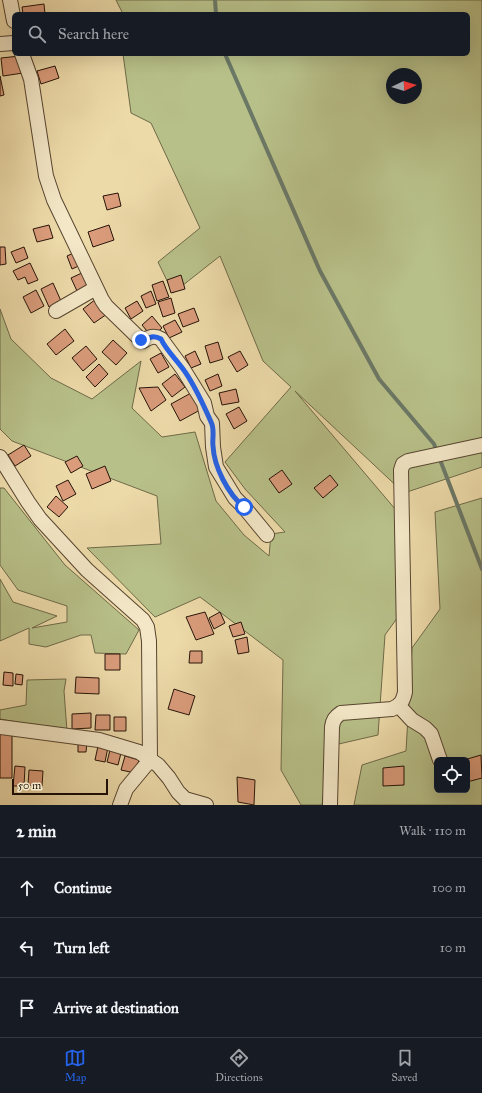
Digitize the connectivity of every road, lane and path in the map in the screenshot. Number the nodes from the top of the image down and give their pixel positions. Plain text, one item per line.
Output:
1 (10, 0) edge
2 (12, 12) edge
3 (12, 42) edge
4 (0, 44) edge
5 (23, 56) edge
6 (96, 288) junction
7 (56, 311) dead end
8 (482, 445) edge
9 (0, 457) edge
10 (267, 534) dead end
11 (399, 706) junction
12 (0, 727) edge
13 (439, 757) edge
14 (150, 760) junction
15 (120, 805) edge
16 (206, 805) edge
17 (330, 805) edge

1 - 2 street
3 - 4 street
5 - 6 street
6 - 7 street
6 - 10 street
8 - 11 street
9 - 14 street
11 - 13 street
11 - 17 street
12 - 14 street
14 - 15 street
14 - 16 street

